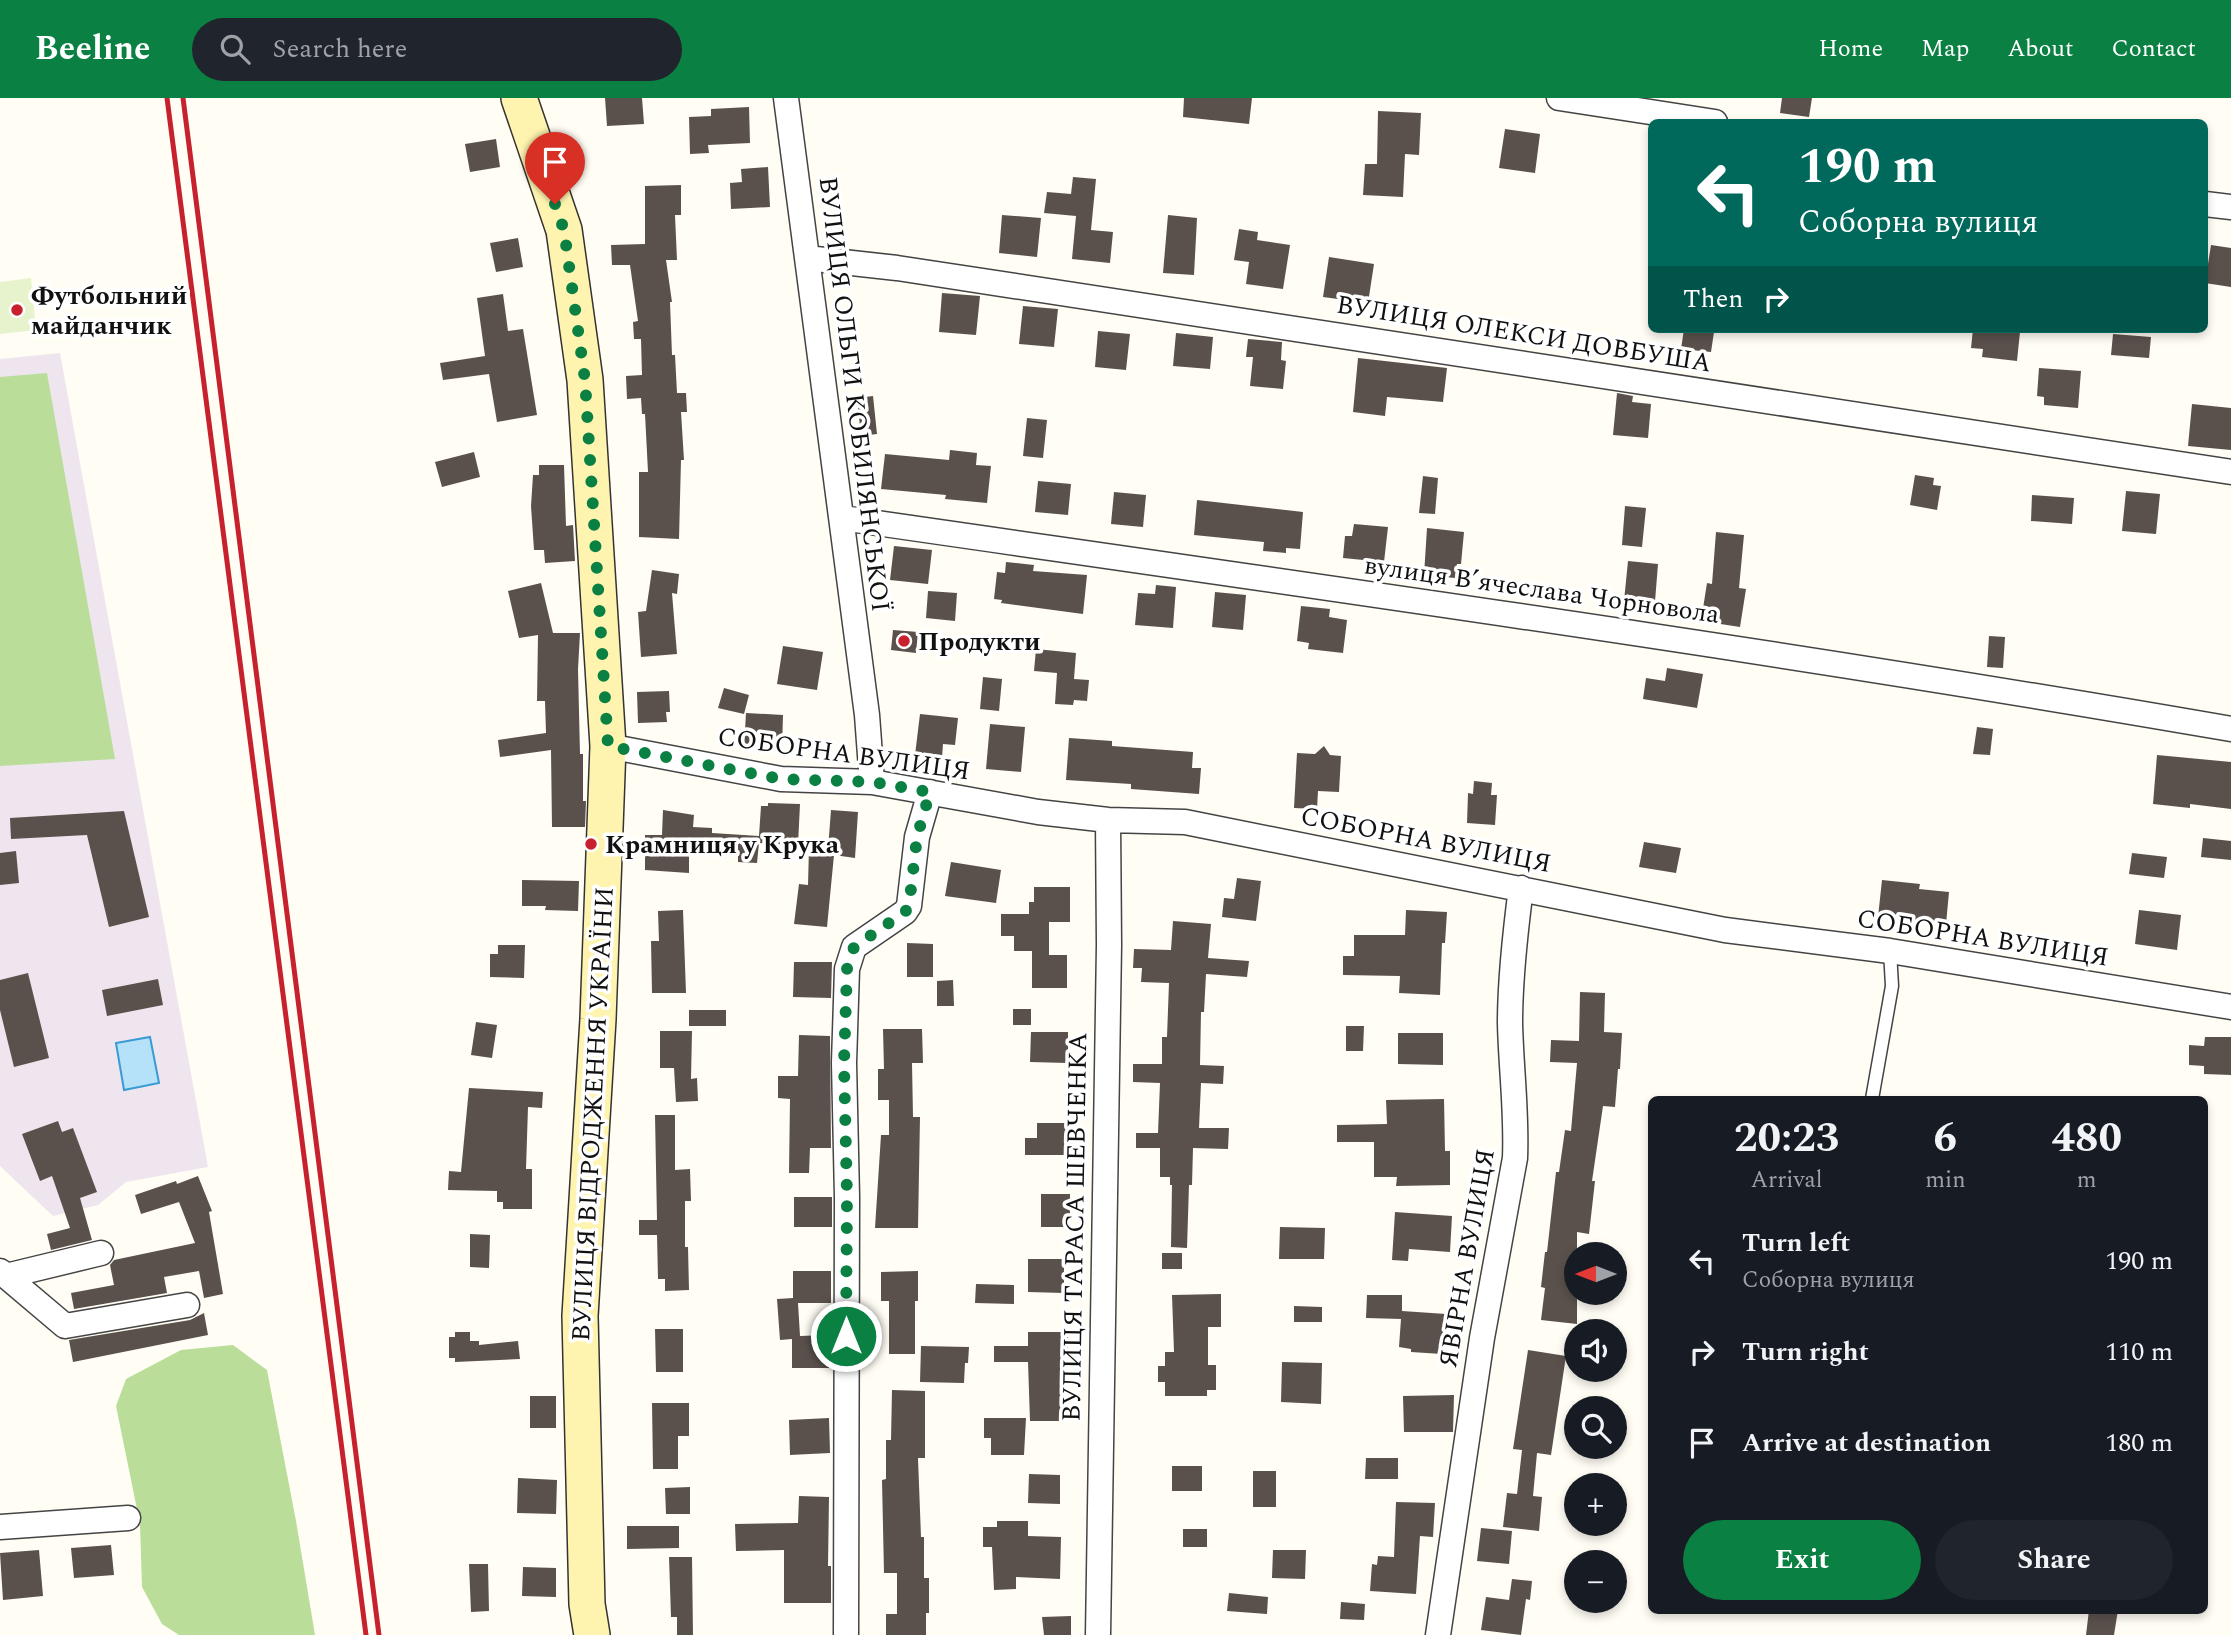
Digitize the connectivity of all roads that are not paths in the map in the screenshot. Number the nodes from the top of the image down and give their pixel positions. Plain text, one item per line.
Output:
1 (519, 98) edge
2 (786, 98) edge
3 (1559, 98) edge
4 (1696, 119) edge
5 (2208, 204) edge
6 (2231, 207) edge
7 (807, 258) junction
8 (2231, 472) edge
9 (842, 518) junction
10 (2231, 729) edge
11 (608, 746) junction
12 (872, 782) junction
13 (930, 792) junction
14 (1108, 820) junction
15 (1521, 888) junction
16 (1890, 951) junction
17 (2231, 1007) edge
18 (1873, 1096) edge
19 (101, 1253) dead end
20 (3, 1274) edge
21 (187, 1305) dead end
22 (128, 1518) dead end
23 (0, 1527) edge
24 (592, 1635) edge
25 (846, 1635) edge
26 (1098, 1635) edge
27 (1438, 1635) edge

1 - 11 street, ВУЛИЦЯ ВІДРОДЖЕННЯ УКРАЇНИ
2 - 7 street, ВУЛИЦЯ ОЛЬГИ КОБИЛЯНСЬКОЇ
3 - 4 street
5 - 6 street
7 - 8 street, ВУЛИЦЯ ОЛЕКСИ ДОВБУША
7 - 9 street, ВУЛИЦЯ ОЛЬГИ КОБИЛЯНСЬКОЇ
9 - 10 street, вулиця Вʼячеслава Чорновола
9 - 12 street, ВУЛИЦЯ ОЛЬГИ КОБИЛЯНСЬКОЇ
11 - 12 street, СОБОРНА ВУЛИЦЯ
11 - 24 street, ВУЛИЦЯ ВІДРОДЖЕННЯ УКРАЇНИ
12 - 13 street, СОБОРНА ВУЛИЦЯ
13 - 14 street, СОБОРНА ВУЛИЦЯ
13 - 25 street
14 - 15 street, СОБОРНА ВУЛИЦЯ
14 - 26 street, ВУЛИЦЯ ТАРАСА ШЕВЧЕНКА
15 - 16 street, СОБОРНА ВУЛИЦЯ
15 - 27 street, ЯВІРНА ВУЛИЦЯ
16 - 17 street, СОБОРНА ВУЛИЦЯ
16 - 18 lane
19 - 20 street
20 - 21 street
22 - 23 street

